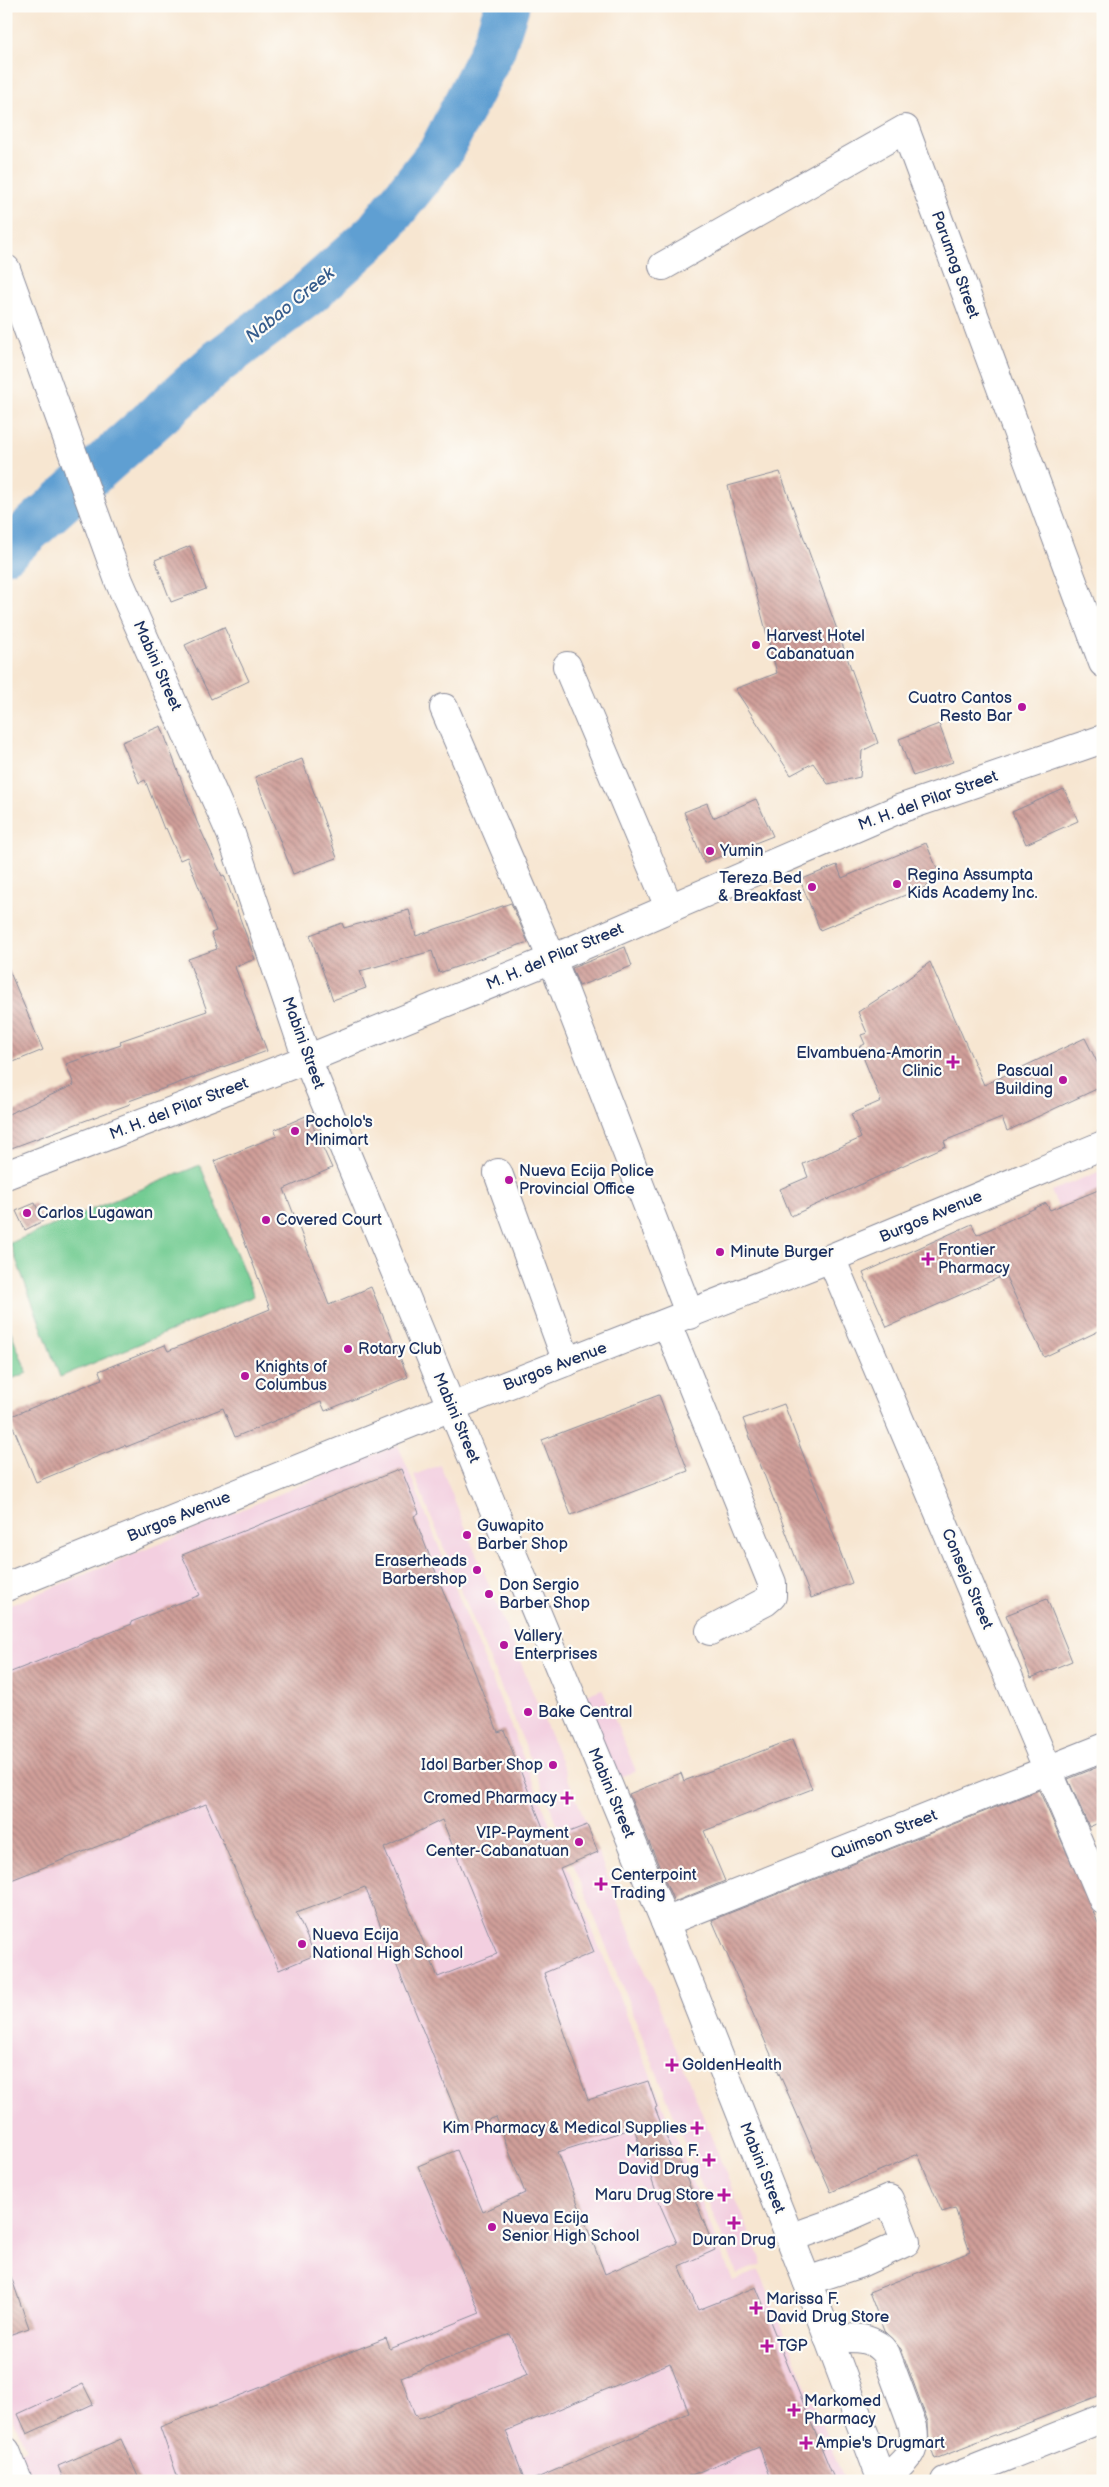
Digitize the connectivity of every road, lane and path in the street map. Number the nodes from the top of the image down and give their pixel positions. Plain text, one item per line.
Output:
1 (663, 266) dead end
2 (6, 269) edge
3 (1103, 662) edge
4 (568, 666) dead end
5 (444, 708) dead end
6 (1103, 739) edge
7 (669, 907) junction
8 (552, 959) junction
9 (307, 1059) junction
10 (1103, 1145) edge
11 (498, 1173) dead end
12 (6, 1175) edge
13 (831, 1258) junction
14 (678, 1319) junction
15 (567, 1362) junction
16 (451, 1407) junction
17 (7, 1584) edge
18 (710, 1631) dead end
19 (1103, 1748) edge
20 (1048, 1771) junction
21 (1103, 1900) edge
22 (665, 1922) junction
23 (790, 2238) junction
24 (807, 2281) junction
25 (828, 2338) junction
26 (1100, 2419) edge
27 (6, 2451) edge
28 (18, 2481) edge
29 (882, 2481) edge
30 (945, 2481) edge

1 - 3 main road, Parumog Street
2 - 9 main road, Mabini Street
4 - 7 main road
5 - 8 main road
6 - 7 main road, M. H. del Pilar Street
7 - 8 main road, M. H. del Pilar Street
8 - 9 main road, M. H. del Pilar Street
8 - 14 main road
9 - 12 main road, M. H. del Pilar Street
9 - 16 main road, Mabini Street
10 - 13 main road, Burgos Avenue
11 - 15 main road
13 - 14 main road, Burgos Avenue
13 - 20 main road, Consejo Street
14 - 15 main road, Burgos Avenue
14 - 18 main road
15 - 16 main road, Burgos Avenue
16 - 17 main road, Burgos Avenue
16 - 22 main road, Mabini Street
19 - 20 main road, Quimson Street
20 - 21 main road, Consejo Street
20 - 22 main road, Quimson Street
22 - 23 main road, Mabini Street
23 - 24 main road, Mabini Street
23 - 24 main road
24 - 25 main road, Mabini Street
25 - 29 main road, Mabini Street
25 - 29 main road
26 - 30 main road
27 - 28 main road

